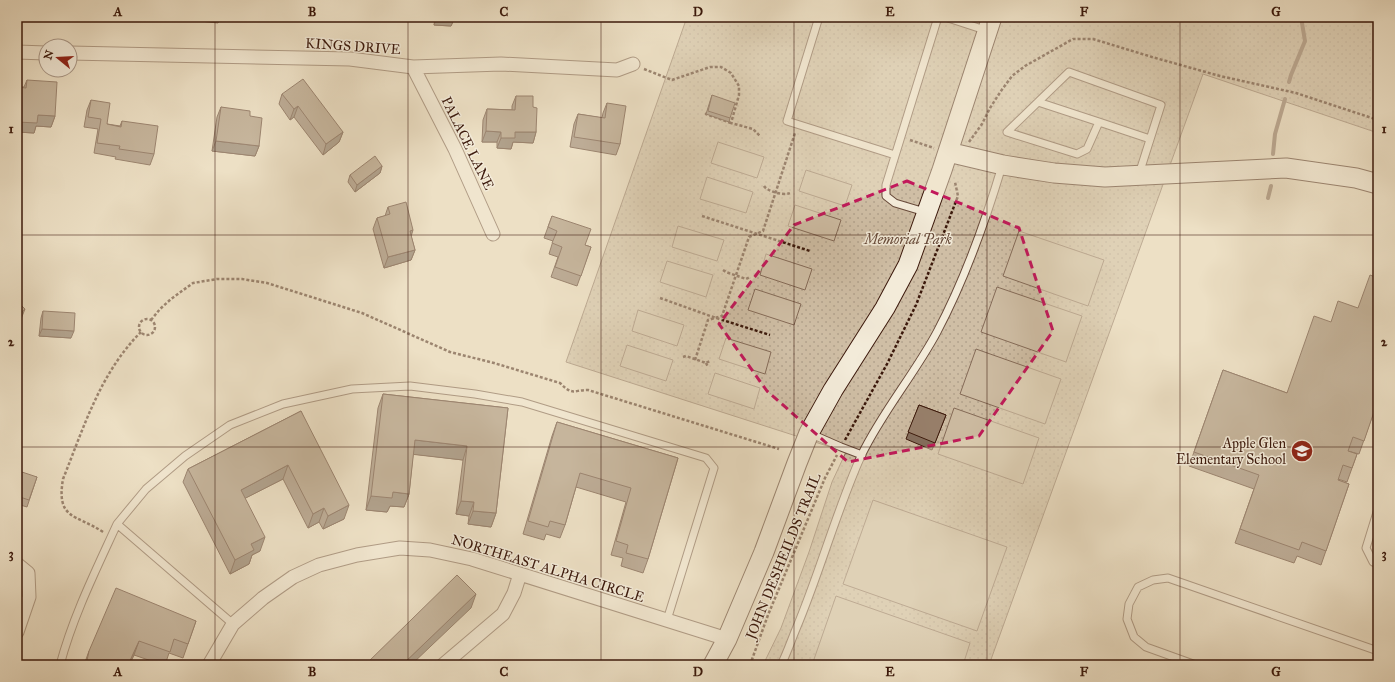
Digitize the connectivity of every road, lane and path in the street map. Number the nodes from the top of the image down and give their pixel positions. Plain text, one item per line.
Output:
1 (819, 17) edge
2 (938, 17) edge
3 (945, 17) edge
4 (1376, 17) edge
5 (1378, 19) edge
6 (990, 24) edge
7 (17, 52) edge
8 (38, 53) edge
9 (78, 53) edge
10 (634, 64) joint
11 (413, 67) junction
12 (1038, 102) junction
13 (730, 105) edge
14 (736, 107) junction
15 (708, 109) edge
16 (1378, 120) edge
17 (1099, 122) junction
18 (731, 123) junction
19 (760, 136) dead end
20 (901, 137) junction
21 (1150, 139) junction
22 (969, 142) dead end
23 (791, 146) dead end
24 (941, 150) junction
25 (895, 155) junction
26 (1003, 165) junction
27 (1138, 176) junction
28 (954, 180) dead end
29 (1378, 184) edge
30 (764, 188) dead end
31 (776, 192) junction
32 (790, 193) dead end
33 (927, 213) junction
34 (702, 216) dead end
35 (493, 234) dead end
36 (757, 234) junction
37 (810, 251) dead end
38 (724, 272) dead end
39 (736, 275) junction
40 (750, 277) dead end
41 (746, 279) junction
42 (748, 283) dead end
43 (660, 298) dead end
44 (716, 318) junction
45 (151, 320) junction
46 (141, 332) junction
47 (770, 335) dead end
48 (684, 356) dead end
49 (695, 360) junction
50 (710, 361) dead end
51 (706, 363) junction
52 (708, 366) dead end
53 (809, 433) junction
54 (844, 443) dead end
55 (779, 449) dead end
56 (837, 455) dead end
57 (862, 455) junction
58 (1378, 509) edge
59 (117, 524) junction
60 (111, 538) junction
61 (17, 564) edge
62 (1378, 564) edge
63 (520, 574) junction
64 (667, 620) junction
65 (233, 624) junction
66 (17, 632) edge
67 (727, 639) junction
68 (1378, 651) edge
69 (60, 665) edge
70 (209, 665) edge
71 (443, 665) edge
72 (713, 665) edge
73 (750, 665) edge
74 (781, 665) edge
75 (1196, 665) edge

1 - 25 lane
2 - 20 lane
3 - 6 lane
4 - 5 lane
6 - 24 street
7 - 8 street
9 - 11 street, KINGS DRIVE
10 - 11 street, KINGS DRIVE
10 - 14 path
11 - 35 street, PALACE LANE
12 - 17 lane
12 - 17 lane
12 - 21 lane
13 - 14 path
14 - 18 path
15 - 18 path
16 - 22 path
17 - 21 lane
18 - 19 path
20 - 24 path
20 - 25 lane
21 - 27 lane
23 - 31 path
24 - 26 street
24 - 33 street
25 - 33 lane
26 - 27 street
26 - 57 lane
27 - 29 street
28 - 54 path
30 - 31 path
31 - 32 path
31 - 36 path
33 - 53 street
34 - 36 path
36 - 37 path
36 - 39 path
38 - 39 path
39 - 41 path
39 - 44 path
40 - 41 path
41 - 42 path
43 - 44 path
44 - 47 path
44 - 49 path
45 - 46 path
45 - 46 path
45 - 55 path
46 - 60 path
48 - 49 path
49 - 51 path
50 - 51 path
51 - 52 path
53 - 57 lane
53 - 67 street
56 - 73 path, JOHN DESHEILDS TRAIL
57 - 74 lane
58 - 62 lane
59 - 60 lane
59 - 64 lane
59 - 65 lane
60 - 69 lane
61 - 66 street
63 - 64 street, NORTHEAST ALPHA CIRCLE
63 - 65 street, NORTHEAST ALPHA CIRCLE
63 - 71 street
64 - 67 street, NORTHEAST ALPHA CIRCLE
65 - 70 street, NORTHEAST ALPHA CIRCLE
67 - 72 street
68 - 75 lane

